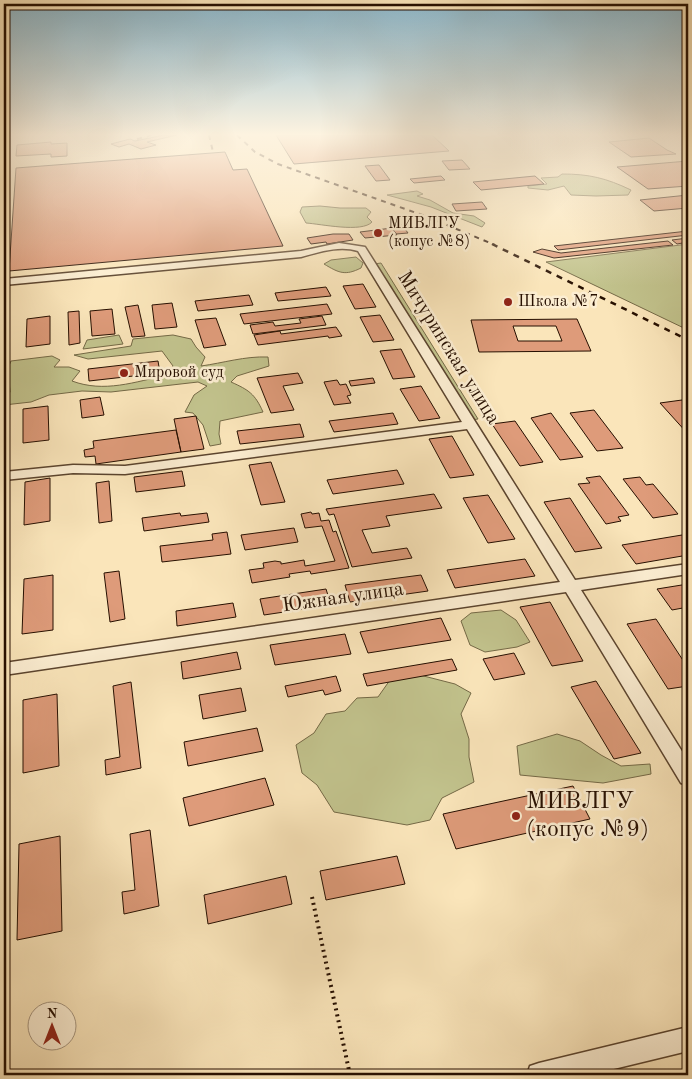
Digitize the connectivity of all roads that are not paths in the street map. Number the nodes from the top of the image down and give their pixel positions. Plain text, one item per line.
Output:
1 (4, 282) edge
2 (471, 425) junction
3 (4, 476) edge
4 (688, 569) edge
5 (570, 586) junction
6 (4, 669) edge
7 (688, 777) edge
8 (688, 1039) edge
9 (539, 1075) edge

1 - 2 street, Мичуринская улица
2 - 3 street
2 - 5 street, Мичуринская улица
4 - 5 street, Южная улица
5 - 6 street, Южная улица
5 - 7 street, Мичуринская улица
8 - 9 street

